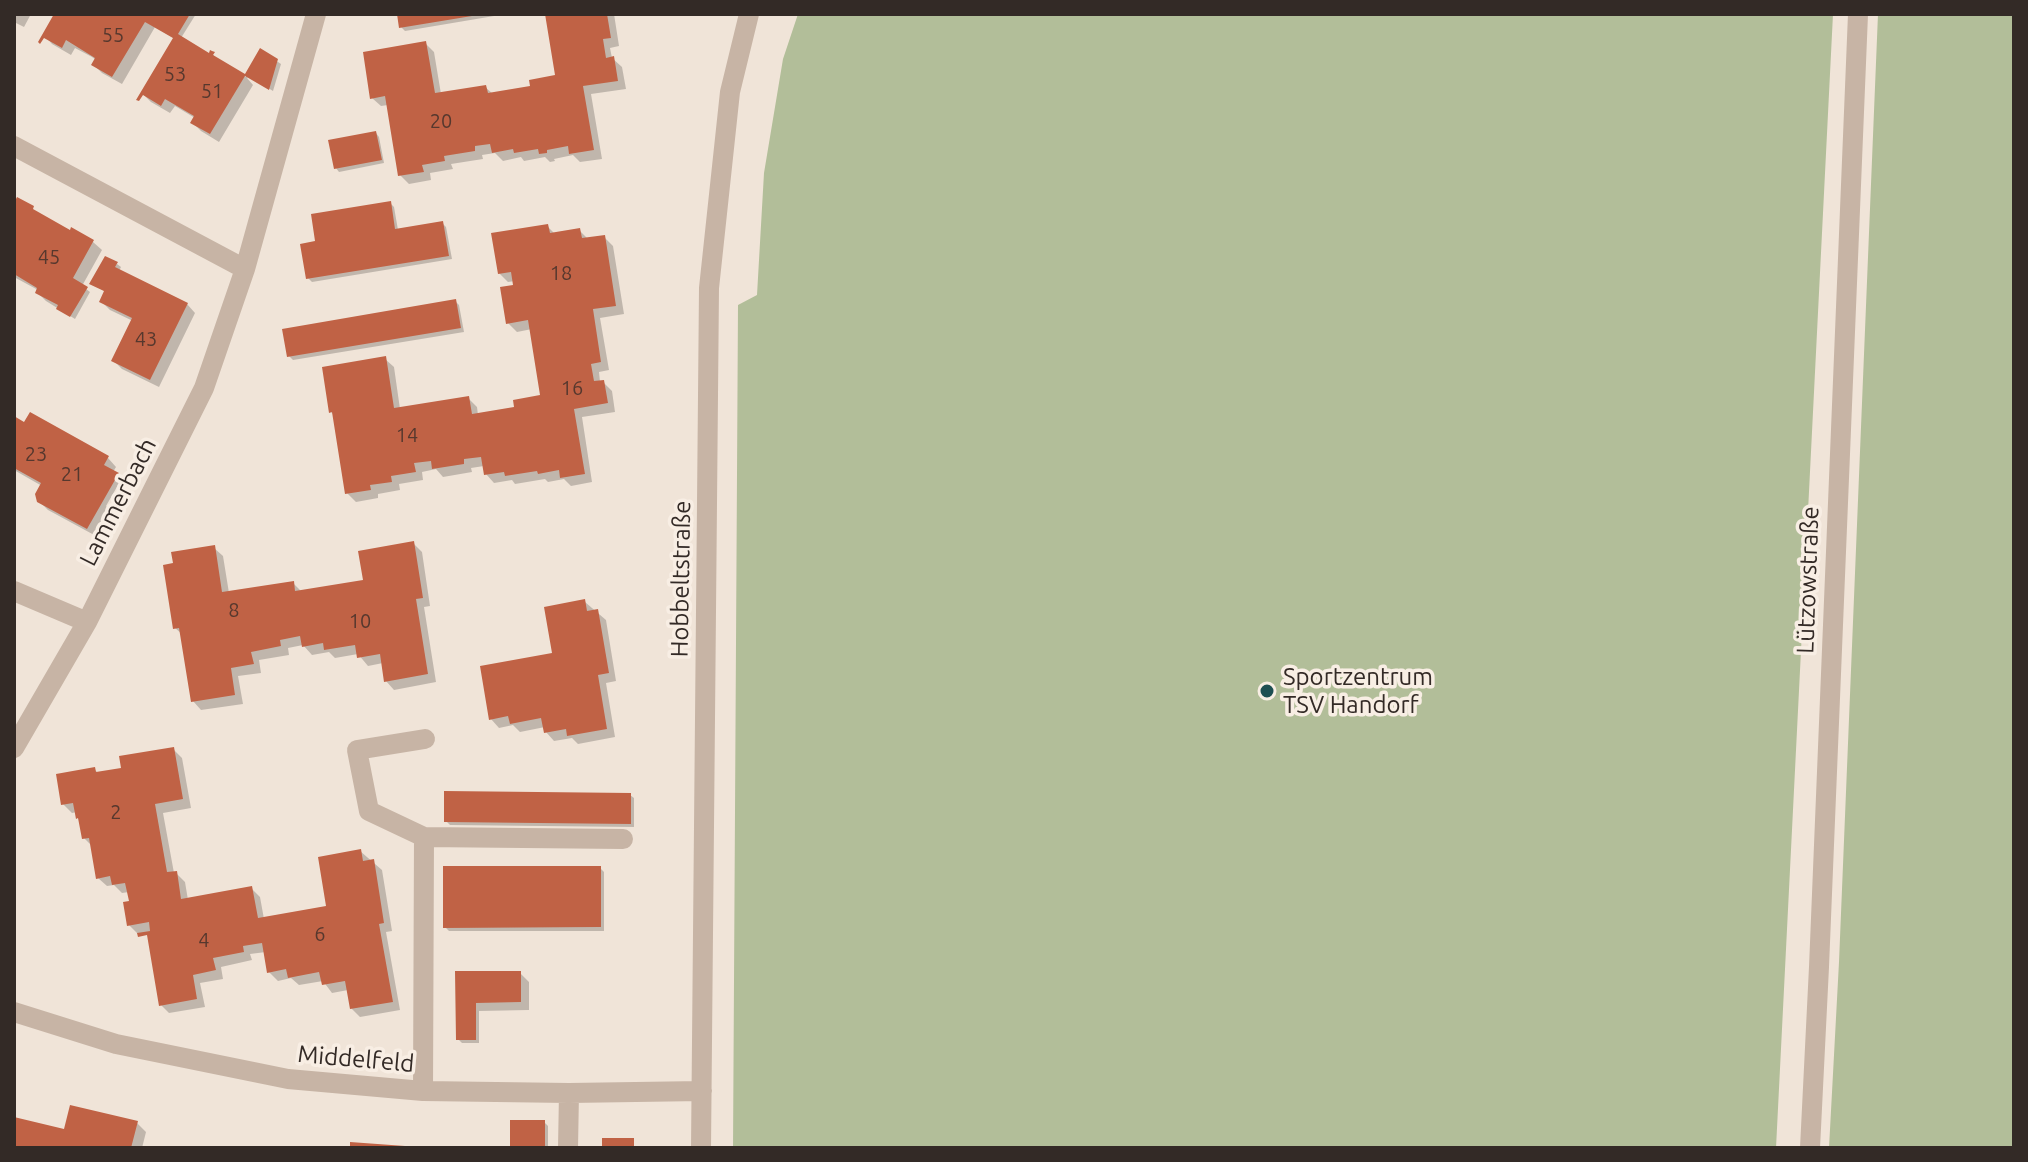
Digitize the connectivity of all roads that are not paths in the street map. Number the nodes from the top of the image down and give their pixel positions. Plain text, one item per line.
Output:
1 (316, 14) edge
2 (749, 14) edge
3 (1858, 14) edge
4 (14, 146) edge
5 (245, 269) junction
6 (14, 591) edge
7 (87, 622) junction
8 (425, 739) dead end
9 (14, 748) edge
10 (424, 837) junction
11 (623, 839) dead end
12 (14, 1012) edge
13 (423, 1091) junction
14 (702, 1091) junction
15 (569, 1093) junction
16 (568, 1148) edge
17 (701, 1148) edge
18 (1810, 1148) edge

1 - 5 street, Lammerbach
2 - 14 street, Hobbeltstraße
3 - 18 street, Lützowstraße
4 - 5 street
5 - 7 street, Lammerbach
6 - 7 street
7 - 9 street, Lammerbach
8 - 10 street
10 - 11 street
10 - 13 street
12 - 13 street, Middelfeld
13 - 15 street, Middelfeld
14 - 15 street, Middelfeld
14 - 17 street, Hobbeltstraße
15 - 16 street

